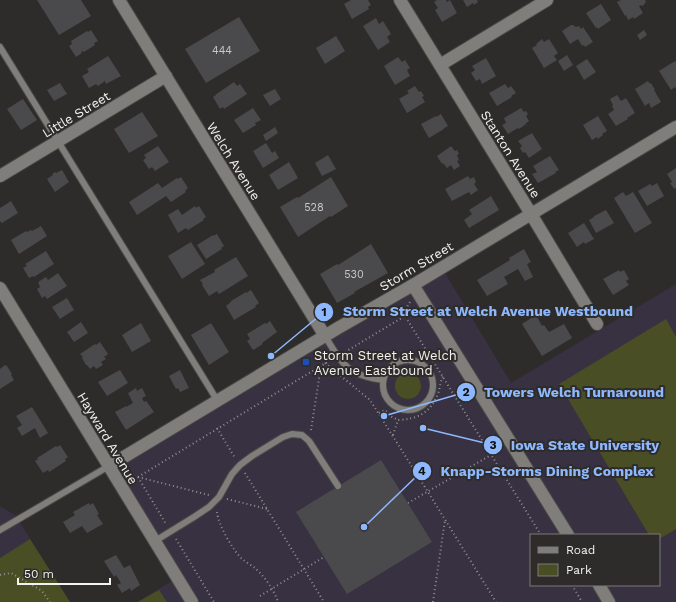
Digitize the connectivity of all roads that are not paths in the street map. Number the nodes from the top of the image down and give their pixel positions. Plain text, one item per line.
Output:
1 (119, 0) edge
2 (400, 0) edge
3 (546, 0) edge
4 (0, 47) edge
5 (440, 65) junction
6 (166, 76) junction
7 (676, 128) edge
8 (58, 141) junction
9 (0, 176) edge
10 (531, 214) junction
11 (413, 285) junction
12 (0, 288) edge
13 (597, 324) dead end
14 (325, 336) junction
15 (383, 380) junction
16 (217, 400) junction
17 (109, 466) junction
18 (338, 486) dead end
19 (0, 530) edge
20 (567, 534) edge
21 (155, 541) junction
22 (600, 586) edge
23 (192, 602) edge
24 (609, 602) edge

1 - 6 street, Welch Avenue
2 - 5 street, Stanton Avenue
3 - 5 street
4 - 8 lane
5 - 10 street, Stanton Avenue
6 - 8 street, Little Street
6 - 14 street, Welch Avenue
7 - 10 street, Storm Street
8 - 9 street, Little Street
8 - 16 lane
10 - 11 street, Storm Street
10 - 13 street, Stanton Avenue
11 - 14 street, Storm Street
11 - 20 street
12 - 17 street, Hayward Avenue
14 - 15 lane
14 - 16 street, Storm Street
15 - 15 lane
16 - 17 street, Storm Street
17 - 19 lane
17 - 21 street, Hayward Avenue
18 - 21 lane
21 - 23 street, Hayward Avenue
22 - 24 street

